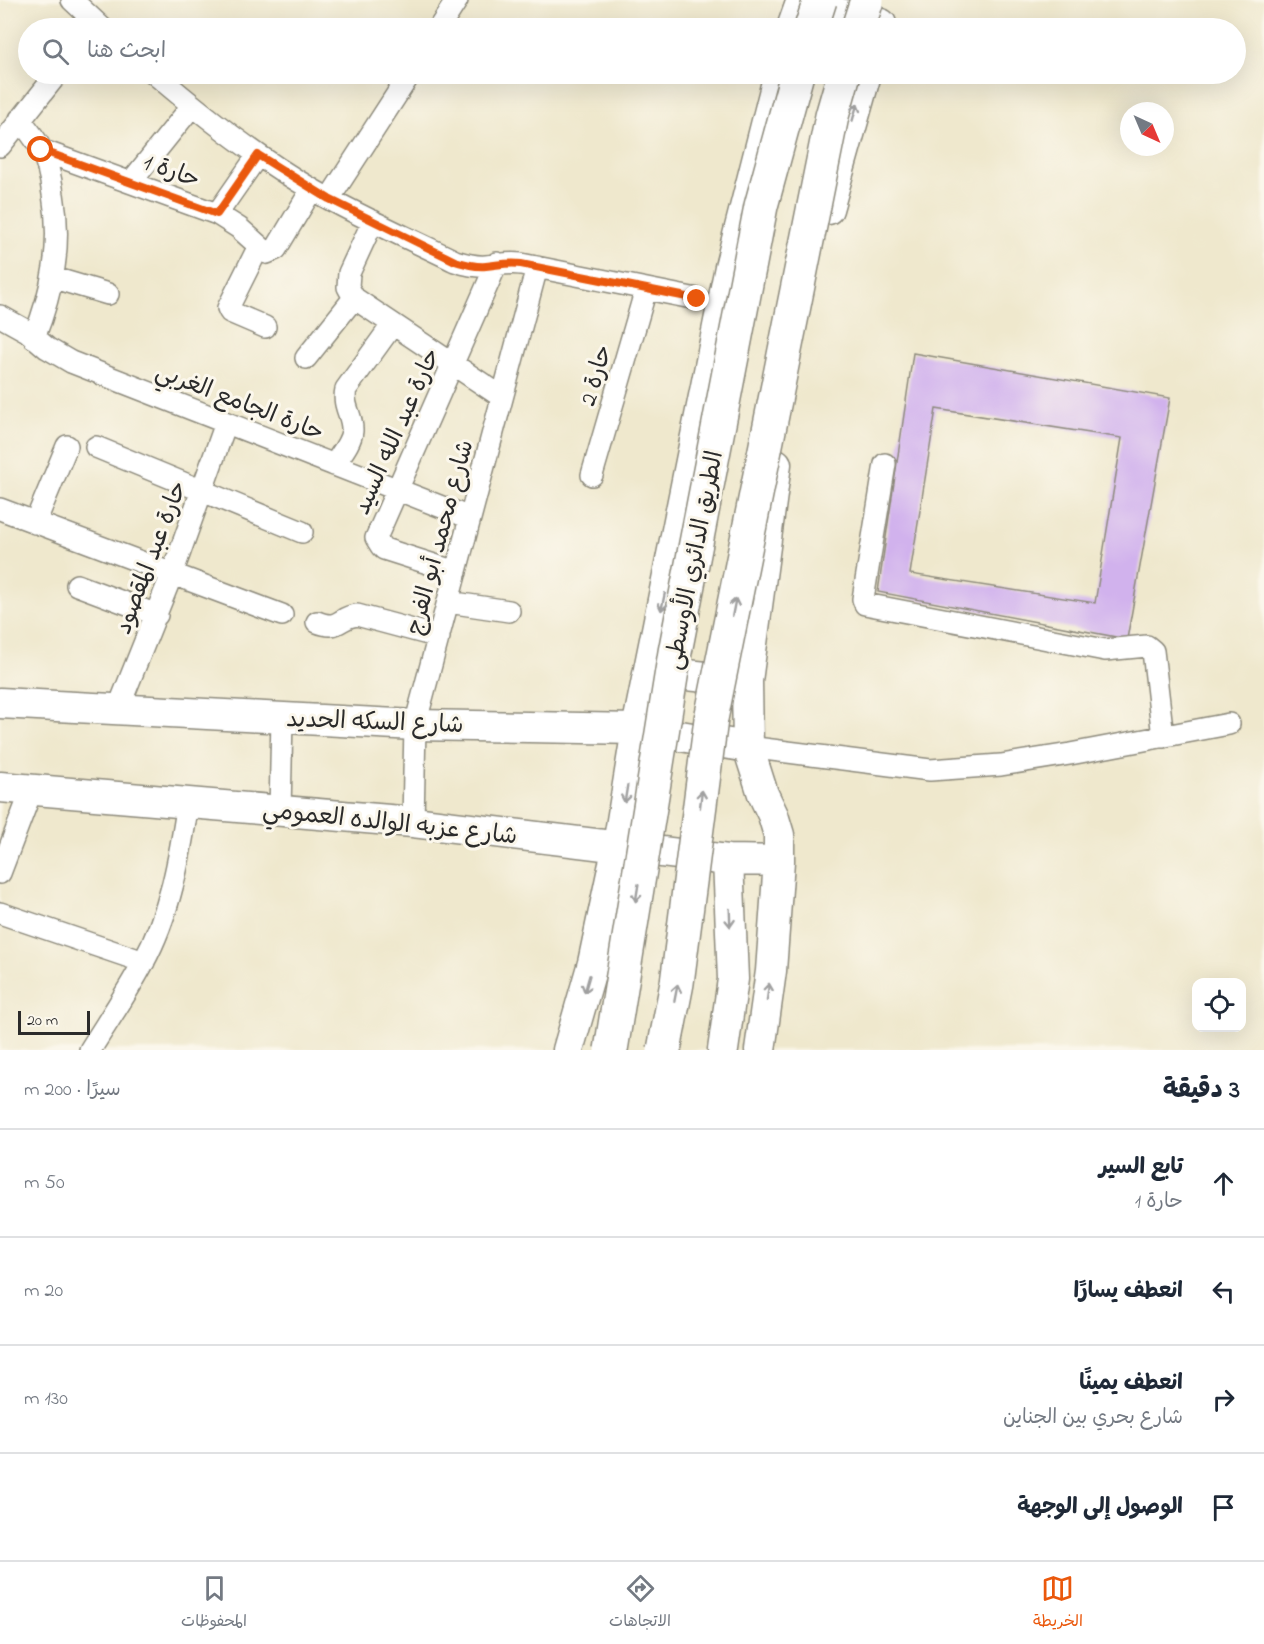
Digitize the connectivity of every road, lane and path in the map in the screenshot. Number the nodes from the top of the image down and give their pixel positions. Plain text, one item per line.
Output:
1 (72, 0) edge
2 (457, 0) edge
3 (805, 12) edge
4 (875, 16) edge
5 (89, 18) edge
6 (445, 18) edge
7 (49, 84) edge
8 (167, 84) edge
9 (402, 84) edge
10 (776, 84) edge
11 (794, 84) edge
12 (841, 84) edge
13 (863, 84) edge
14 (192, 106) junction
15 (20, 119) junction
16 (0, 146) edge
17 (41, 150) junction
18 (258, 155) junction
19 (131, 182) junction
20 (320, 194) junction
21 (217, 214) junction
22 (374, 221) junction
23 (259, 246) junction
24 (497, 263) junction
25 (537, 267) junction
26 (54, 278) junction
27 (646, 289) junction
28 (108, 294) dead end
29 (354, 298) junction
30 (697, 299) dead end
31 (0, 316) edge
32 (393, 324) junction
33 (265, 327) dead end
34 (34, 338) junction
35 (306, 358) dead end
36 (453, 364) junction
37 (502, 397) junction
38 (226, 423) junction
39 (67, 446) dead end
40 (96, 447) dead end
41 (885, 464) dead end
42 (334, 465) junction
43 (592, 475) dead end
44 (398, 490) junction
45 (203, 491) junction
46 (0, 510) edge
47 (470, 518) junction
48 (35, 523) junction
49 (302, 532) dead end
50 (456, 572) junction
51 (172, 574) junction
52 (77, 585) dead end
53 (448, 602) junction
54 (509, 611) dead end
55 (157, 615) junction
56 (282, 615) dead end
57 (317, 622) dead end
58 (439, 637) junction
59 (649, 670) junction
60 (747, 681) junction
61 (0, 703) edge
62 (118, 709) junction
63 (282, 718) junction
64 (415, 724) junction
65 (1229, 724) dead end
66 (637, 729) junction
67 (1163, 737) junction
68 (748, 747) junction
69 (0, 787) edge
70 (32, 789) junction
71 (188, 802) junction
72 (280, 811) junction
73 (413, 822) junction
74 (618, 845) junction
75 (728, 860) junction
76 (780, 861) junction
77 (0, 873) edge
78 (0, 913) edge
79 (144, 962) junction
80 (90, 1050) edge
81 (568, 1050) edge
82 (611, 1050) edge
83 (664, 1050) edge
84 (723, 1050) edge
85 (760, 1050) edge

1 - 5 street
2 - 6 street
3 - 4 street
7 - 15 street
8 - 14 street
9 - 20 street
10 -> 59 street
11 -> 82 highway, الطريق الدائري الأوسطى, bridge
83 -> 12 highway, الطريق الدائري الأوسطى, bridge
60 -> 13 street
14 - 18 street
14 - 19 street
15 - 16 street
15 - 17 street
17 - 19 street, حارة 1
17 - 26 street
18 - 20 street
18 - 21 street
19 - 21 street, حارة 1
20 - 22 street
20 - 23 street
21 - 23 street, حارة 1
22 - 24 street
22 - 29 street
23 - 33 street
24 - 25 street
24 - 36 street, حارة عبد الله السيد
25 - 27 street
25 - 37 street, شارع محمد أبو الفرج
26 - 28 street
26 - 34 street
27 - 30 street
27 - 43 street, حارة 2
29 - 32 street
29 - 35 street
31 - 34 street, حارة الجامع الغربي
32 - 36 street
32 - 42 street
34 - 38 street, حارة الجامع الغربي
36 - 37 street
36 - 44 street, حارة عبد الله السيد
37 - 47 street, شارع محمد أبو الفرج
38 - 42 street, حارة الجامع الغربي
38 - 45 street, حارة عبد المقصود
39 - 48 street
40 - 45 street
41 - 67 street
42 - 44 street, حارة الجامع الغربي
44 - 47 street, حارة الجامع الغربي
44 - 50 street, حارة عبد الله السيد
45 - 49 street
45 - 51 street, حارة عبد المقصود
46 - 48 street
47 - 50 street, شارع محمد أبو الفرج
48 - 51 street
50 - 53 street, شارع محمد أبو الفرج
51 - 55 street, حارة عبد المقصود
51 - 56 street
52 - 55 street
53 - 54 street
53 - 58 street, شارع محمد أبو الفرج
55 - 62 street, حارة عبد المقصود
57 - 58 street
58 - 64 street, شارع محمد أبو الفرج
59 - 60 street
59 - 66 street
60 - 68 street
61 - 62 street, شارع السكه الحديد
62 - 63 street, شارع السكه الحديد
63 - 64 street, شارع السكه الحديد
63 - 72 street
64 - 66 street, شارع السكه الحديد
64 - 73 street, شارع محمد أبو الفرج
65 - 67 street
66 - 68 street, شارع السكه الحديد
66 -> 74 street
67 - 68 street
68 - 76 street
69 - 70 street, شارع عزبه الوالده العمومي
70 - 71 street, شارع عزبه الوالده العمومي
70 - 77 street
71 - 72 street, شارع عزبه الوالده العمومي
71 - 79 street
72 - 73 street, شارع عزبه الوالده العمومي
73 - 74 street, شارع عزبه الوالده العمومي
74 - 75 street, شارع عزبه الوالده العمومي
74 -> 81 street
75 - 76 street, شارع عزبه الوالده العمومي
75 -> 84 street
85 -> 76 street
78 - 79 street
79 - 80 street

